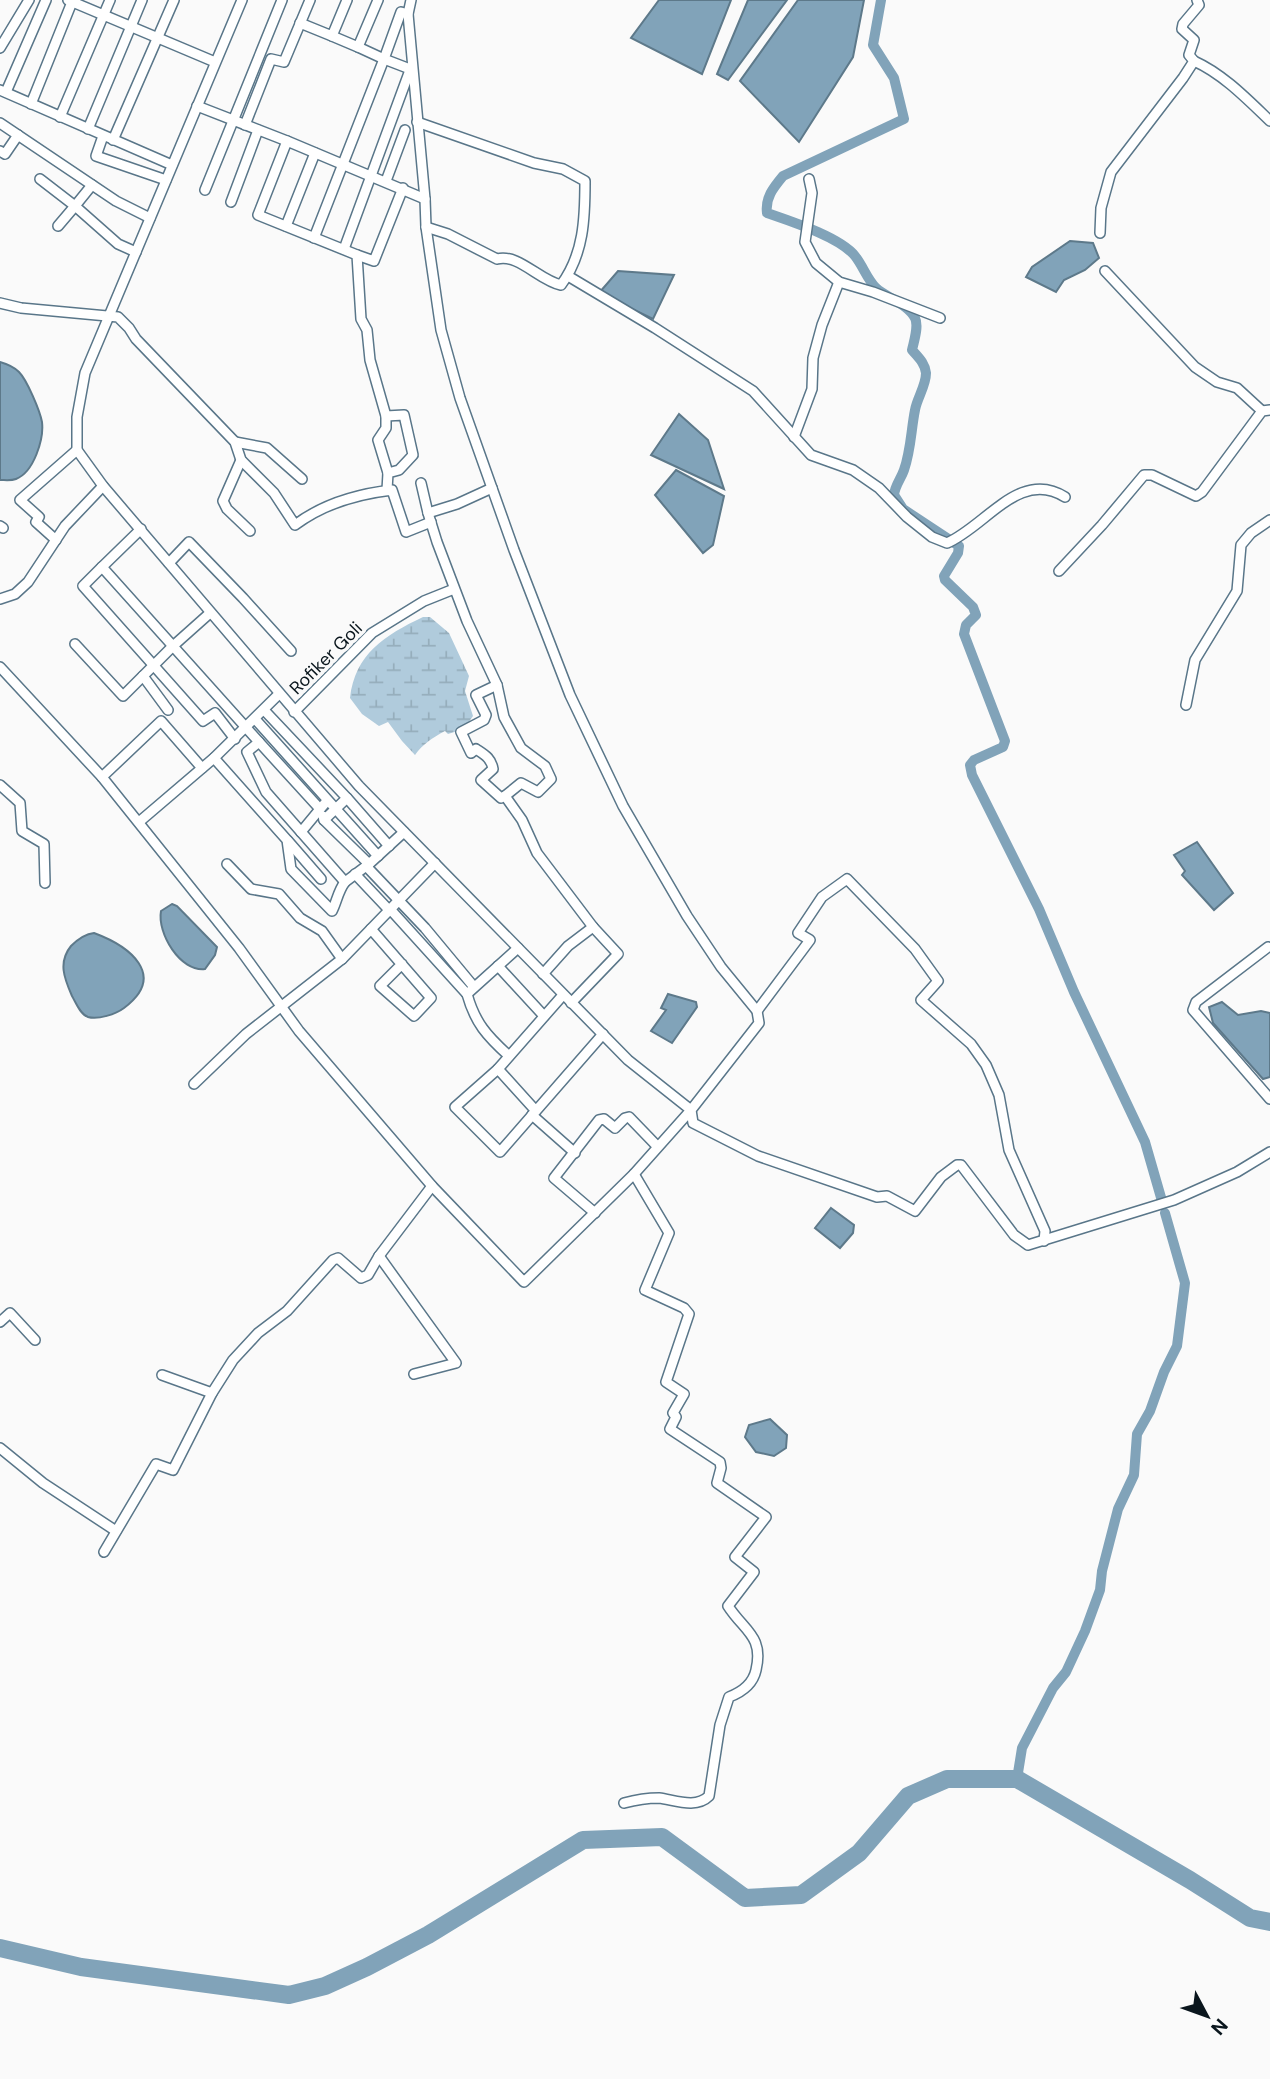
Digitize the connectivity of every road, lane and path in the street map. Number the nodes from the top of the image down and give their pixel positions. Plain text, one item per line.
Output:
1 (29, 0) edge
2 (46, 0) edge
3 (110, 0) edge
4 (142, 0) edge
5 (174, 0) edge
6 (242, 0) edge
7 (282, 0) edge
8 (310, 0) edge
9 (347, 0) edge
10 (378, 0) edge
11 (411, 0) edge
12 (1197, 0) edge
13 (73, 1) edge
14 (408, 14) junction
15 (103, 15) junction
16 (300, 23) junction
17 (130, 27) junction
18 (332, 36) junction
19 (158, 39) junction
20 (358, 47) junction
21 (0, 48) edge
22 (384, 60) junction
23 (1194, 61) junction
24 (215, 62) junction
25 (411, 71) junction
26 (3, 91) edge
27 (32, 104) junction
28 (197, 106) junction
29 (60, 117) junction
30 (232, 120) junction
31 (1270, 121) edge
32 (417, 122) junction
33 (0, 123) edge
34 (245, 125) junction
35 (88, 129) junction
36 (258, 130) junction
37 (405, 130) dead end
38 (18, 135) junction
39 (103, 136) junction
40 (113, 140) junction
41 (287, 141) junction
42 (0, 151) edge
43 (315, 153) junction
44 (342, 164) junction
45 (172, 165) junction
46 (372, 176) junction
47 (40, 179) dead end
48 (808, 179) dead end
49 (166, 180) junction
50 (386, 181) junction
51 (92, 185) junction
52 (403, 188) junction
53 (205, 190) dead end
54 (425, 199) junction
55 (231, 202) dead end
56 (75, 206) junction
57 (150, 218) junction
58 (58, 226) dead end
59 (286, 226) junction
60 (426, 228) junction
61 (1100, 233) dead end
62 (314, 238) junction
63 (344, 249) junction
64 (136, 252) junction
65 (357, 255) junction
66 (1105, 271) dead end
67 (568, 276) junction
68 (839, 282) junction
69 (0, 303) edge
70 (109, 316) junction
71 (940, 318) dead end
72 (1266, 410) edge
73 (386, 416) junction
74 (794, 438) junction
75 (235, 442) junction
76 (77, 450) junction
77 (241, 460) junction
78 (388, 473) junction
79 (302, 479) dead end
80 (421, 483) dead end
81 (103, 486) junction
82 (492, 488) junction
83 (387, 490) junction
84 (1065, 497) dead end
85 (430, 517) junction
86 (1270, 520) edge
87 (141, 529) junction
88 (250, 531) dead end
89 (56, 540) junction
90 (169, 563) junction
91 (102, 568) junction
92 (1059, 570) dead end
93 (454, 589) junction
94 (0, 598) edge
95 (210, 613) junction
96 (75, 644) dead end
97 (173, 646) junction
98 (291, 651) dead end
99 (152, 666) junction
100 (0, 667) edge
101 (143, 676) junction
102 (497, 685) junction
103 (279, 694) junction
104 (1186, 705) dead end
105 (168, 709) dead end
106 (264, 709) junction
107 (295, 712) junction
108 (255, 719) junction
109 (247, 727) junction
110 (235, 739) junction
111 (259, 742) junction
112 (214, 758) junction
113 (202, 768) junction
114 (102, 777) junction
115 (0, 785) edge
116 (505, 796) junction
117 (347, 798) junction
118 (327, 801) junction
119 (320, 809) junction
120 (335, 809) junction
121 (324, 820) junction
122 (139, 822) junction
123 (301, 832) junction
124 (404, 832) junction
125 (287, 840) junction
126 (389, 846) junction
127 (378, 856) junction
128 (435, 863) junction
129 (227, 864) dead end
130 (368, 865) junction
131 (355, 874) junction
132 (321, 878) dead end
133 (45, 883) dead end
134 (345, 883) junction
135 (399, 899) junction
136 (389, 910) junction
137 (593, 927) junction
138 (371, 929) junction
139 (1268, 947) dead end
140 (518, 948) junction
141 (342, 959) junction
142 (402, 964) junction
143 (498, 966) junction
144 (542, 974) junction
145 (471, 990) junction
146 (564, 995) junction
147 (571, 1003) junction
148 (280, 1007) junction
149 (757, 1012) junction
150 (544, 1016) junction
151 (603, 1034) junction
152 (509, 1056) junction
153 (498, 1069) junction
154 (194, 1084) dead end
155 (1270, 1099) edge
156 (691, 1110) junction
157 (534, 1113) junction
158 (657, 1146) junction
159 (1270, 1152) edge
160 (575, 1153) junction
161 (634, 1174) junction
162 (432, 1186) junction
163 (595, 1213) junction
164 (1044, 1241) junction
165 (379, 1256) junction
166 (0, 1322) edge
167 (35, 1340) dead end
168 (414, 1374) dead end
169 (162, 1375) dead end
170 (212, 1394) junction
171 (0, 1448) edge
172 (116, 1531) junction
173 (104, 1552) dead end
174 (624, 1804) dead end

1 - 21 street
2 - 26 street
3 - 15 street
4 - 17 street
5 - 19 street
6 - 24 street
7 - 30 street
8 - 16 street
9 - 18 street
10 - 20 street
11 - 14 street
12 - 23 street
13 - 15 street
13 - 27 street
14 - 22 street
14 - 25 street
15 - 17 street
15 - 29 street
16 - 18 street
16 - 34 street
17 - 19 street
17 - 35 street
18 - 20 street
19 - 24 street
19 - 40 street
20 - 22 street
22 - 25 street
22 - 44 street
23 - 31 street
23 - 61 street
24 - 28 street
25 - 32 street
25 - 46 street
26 - 27 street
27 - 29 street
28 - 30 street
28 - 45 street
29 - 35 street
30 - 34 street
30 - 53 street
32 - 54 street
32 - 67 street
33 - 38 street
34 - 36 street
35 - 39 street
36 - 41 street
36 - 55 street
37 - 50 street
38 - 42 street
38 - 51 street
39 - 40 street
39 - 49 street
40 - 45 street
41 - 43 street
41 - 59 street
43 - 44 street
43 - 59 street
44 - 46 street
44 - 62 street
45 - 49 street
46 - 50 street
46 - 63 street
47 - 56 street
48 - 68 street
49 - 57 street
50 - 52 street
51 - 56 street
51 - 57 street
52 - 54 street
52 - 65 street
54 - 60 street
56 - 58 street
56 - 64 street
57 - 64 street
59 - 62 street
60 - 67 street
60 - 82 street
62 - 63 street
63 - 65 street
64 - 70 street
65 - 73 street
66 - 72 street
67 - 74 street
68 - 71 street
68 - 74 street
69 - 70 street
70 - 75 street
70 - 76 street
72 - 92 street
73 - 78 street
73 - 78 street
74 - 84 street
75 - 77 street
75 - 79 street
76 - 81 street
76 - 89 street
77 - 83 street
77 - 88 street
78 - 83 street
80 - 85 street
81 - 87 street
81 - 89 street
82 - 85 street
82 - 149 street
83 - 85 street
85 - 93 street
86 - 104 street
87 - 90 street
87 - 91 street
89 - 94 street
90 - 95 street
90 - 98 street
91 - 97 street
91 - 99 street
93 - 102 street
93 - 107 street, Rofiker Goli
95 - 97 street
95 - 103 street
96 - 101 street
97 - 99 street
97 - 109 street
99 - 101 street
99 - 110 street
100 - 114 street
101 - 105 street
102 - 116 street
102 - 116 street
103 - 106 street
103 - 107 street
106 - 108 street
106 - 117 street
107 - 124 street
108 - 109 street
108 - 118 street
109 - 110 street
109 - 111 street
110 - 112 street
111 - 119 street
111 - 123 street
112 - 113 street
112 - 125 street
113 - 114 street
113 - 122 street
114 - 122 street
115 - 133 street
116 - 137 street
117 - 120 street
117 - 126 street
118 - 119 street
118 - 120 street
119 - 121 street
119 - 123 street
120 - 121 street
120 - 127 street
121 - 130 street
122 - 148 street
123 - 134 street
124 - 126 street
124 - 128 street
125 - 132 street
125 - 134 street
126 - 127 street
127 - 130 street
128 - 135 street
128 - 140 street
129 - 141 street
130 - 131 street
130 - 135 street
131 - 134 street
131 - 136 street
135 - 136 street
135 - 145 street
136 - 138 street
136 - 145 street
137 - 144 street
137 - 147 street
138 - 141 street
138 - 142 street
139 - 155 street
140 - 143 street
140 - 144 street
141 - 148 street
142 - 142 street
143 - 145 street
143 - 150 street
144 - 146 street
145 - 152 street
146 - 147 street
146 - 150 street
147 - 151 street
148 - 154 street
148 - 162 street
149 - 156 street
149 - 164 street
150 - 152 street
151 - 156 street
151 - 157 street
152 - 153 street
153 - 157 street
153 - 157 street
156 - 158 street
156 - 164 street
157 - 160 street
158 - 160 street
158 - 161 street
159 - 164 street
160 - 163 street
161 - 163 street
161 - 174 street
162 - 163 street
162 - 165 street
165 - 168 street
165 - 170 street
166 - 167 street
169 - 170 street
170 - 172 street
171 - 172 street
172 - 173 street

